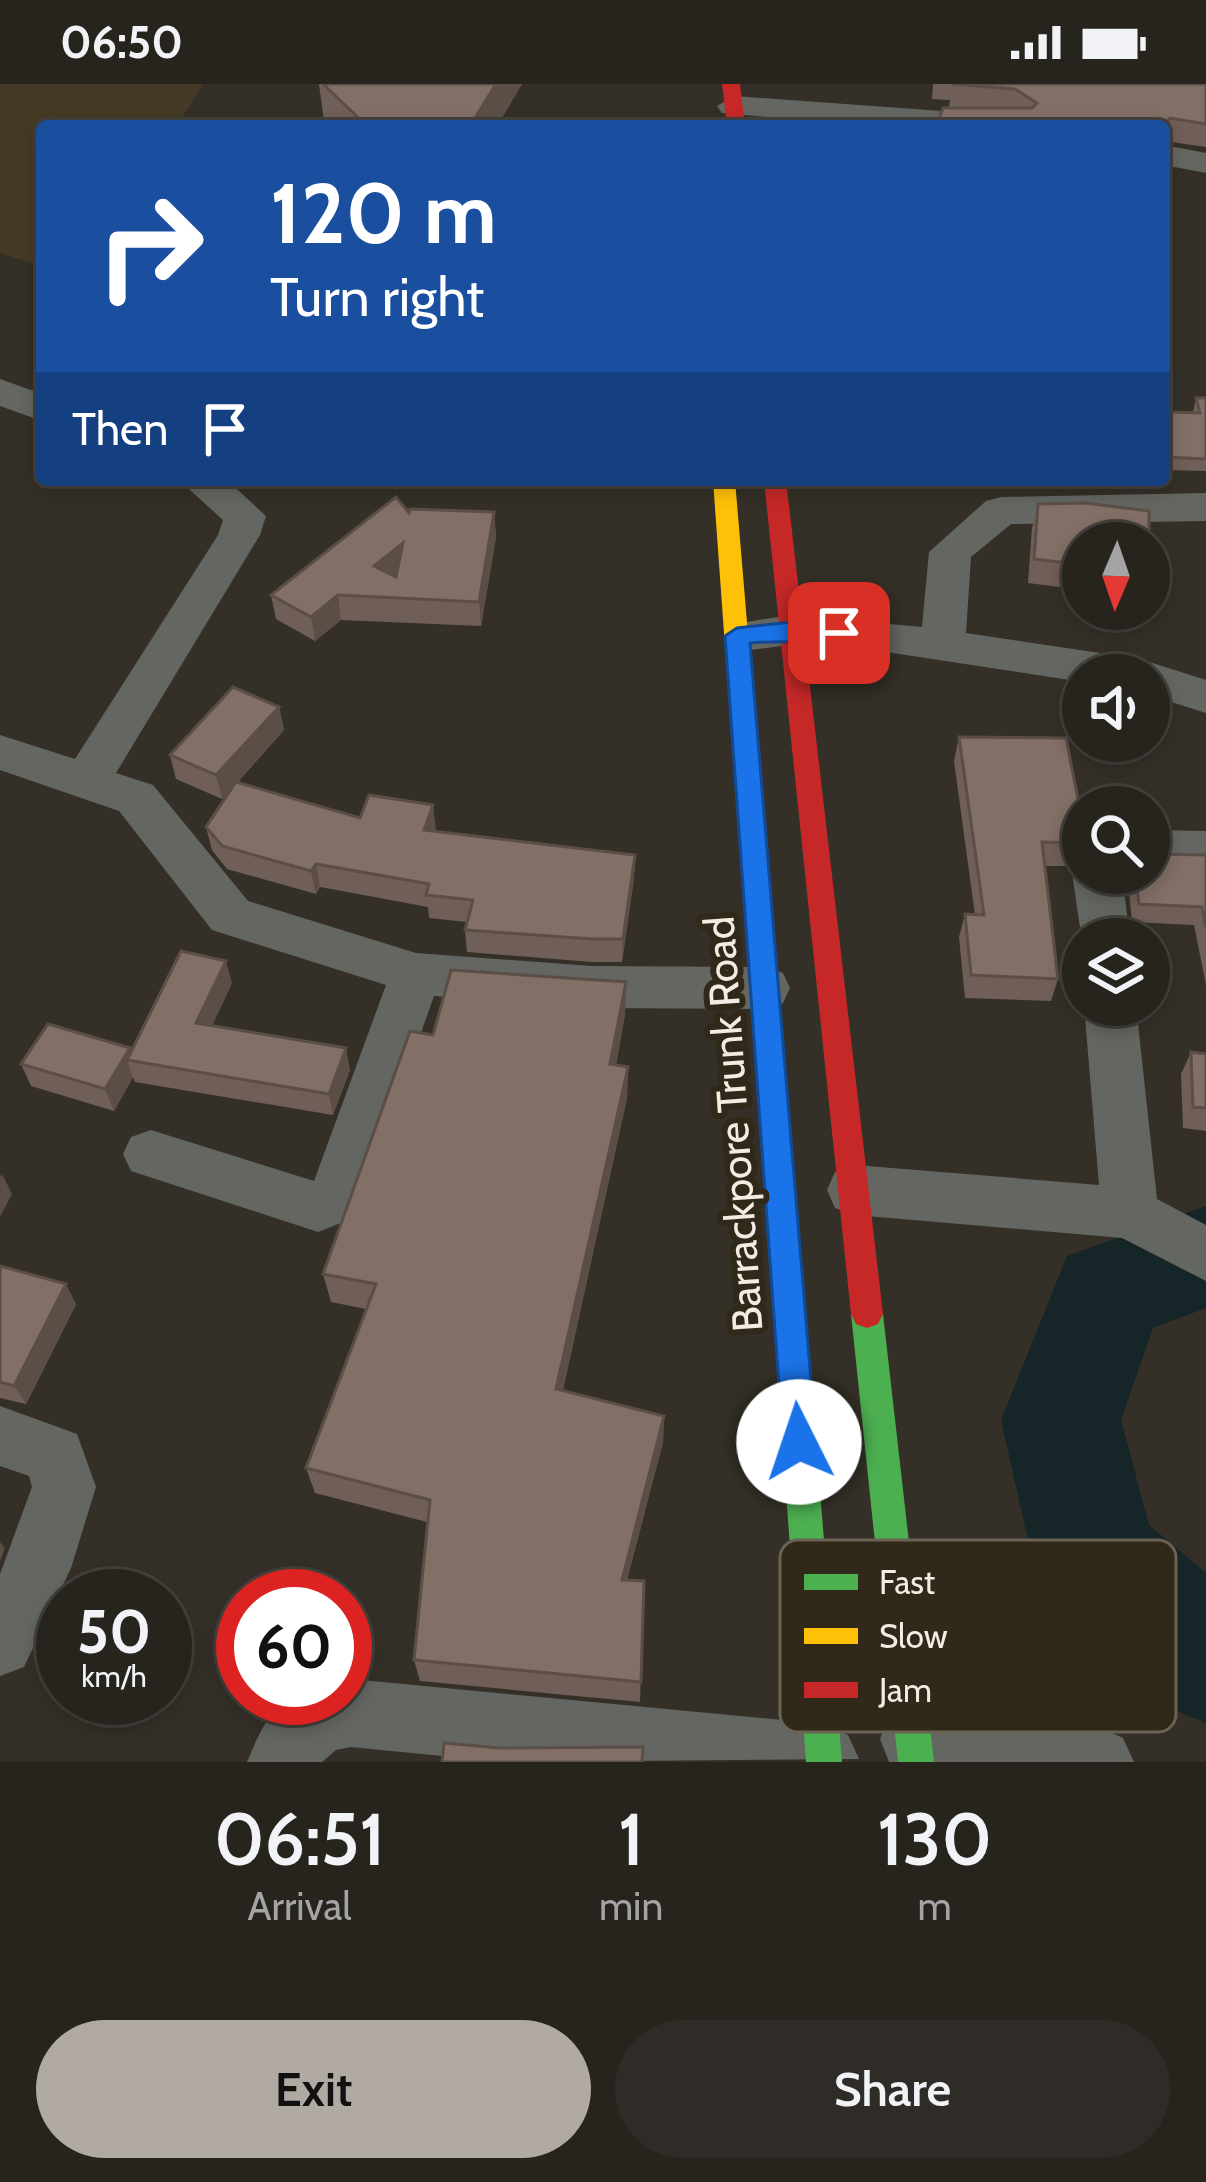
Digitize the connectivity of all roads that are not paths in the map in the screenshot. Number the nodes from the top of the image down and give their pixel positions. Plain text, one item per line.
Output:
1 (734, 105) edge
2 (932, 120) edge
3 (1170, 156) edge
4 (1206, 164) edge
5 (0, 391) edge
6 (36, 406) edge
7 (209, 486) edge
8 (724, 486) edge
9 (776, 486) edge
10 (1206, 507) edge
11 (791, 630) junction
12 (737, 636) junction
13 (943, 645) junction
14 (1062, 663) edge
15 (1170, 685) edge
16 (1206, 698) edge
17 (5, 762) edge
18 (86, 781) junction
19 (1170, 849) edge
20 (1206, 850) edge
21 (416, 974) junction
22 (764, 988) junction
23 (1112, 1026) edge
24 (151, 1154) dead end
25 (856, 1190) junction
26 (1130, 1213) junction
27 (1204, 1253) edge
28 (0, 1436) edge
29 (807, 1540) edge
30 (893, 1540) edge
31 (0, 1643) edge
32 (915, 1750) edge
33 (824, 1761) edge
34 (282, 1762) edge
35 (1099, 1762) edge

1 - 2 street
3 - 4 street
5 - 6 street
7 - 18 street
8 - 12 main road, Barrackpore Trunk Road
9 - 11 main road
10 - 13 street
11 - 12 street
11 - 13 street
11 - 25 main road
12 - 22 main road, Barrackpore Trunk Road
13 - 14 street
15 - 16 street
17 - 18 street
18 - 21 street
19 - 20 street
21 - 22 street
21 - 24 street
22 - 29 main road, Barrackpore Trunk Road
23 - 26 street
25 - 26 street
25 - 30 main road
26 - 27 street
28 - 31 street
32 - 35 street
33 - 34 street

